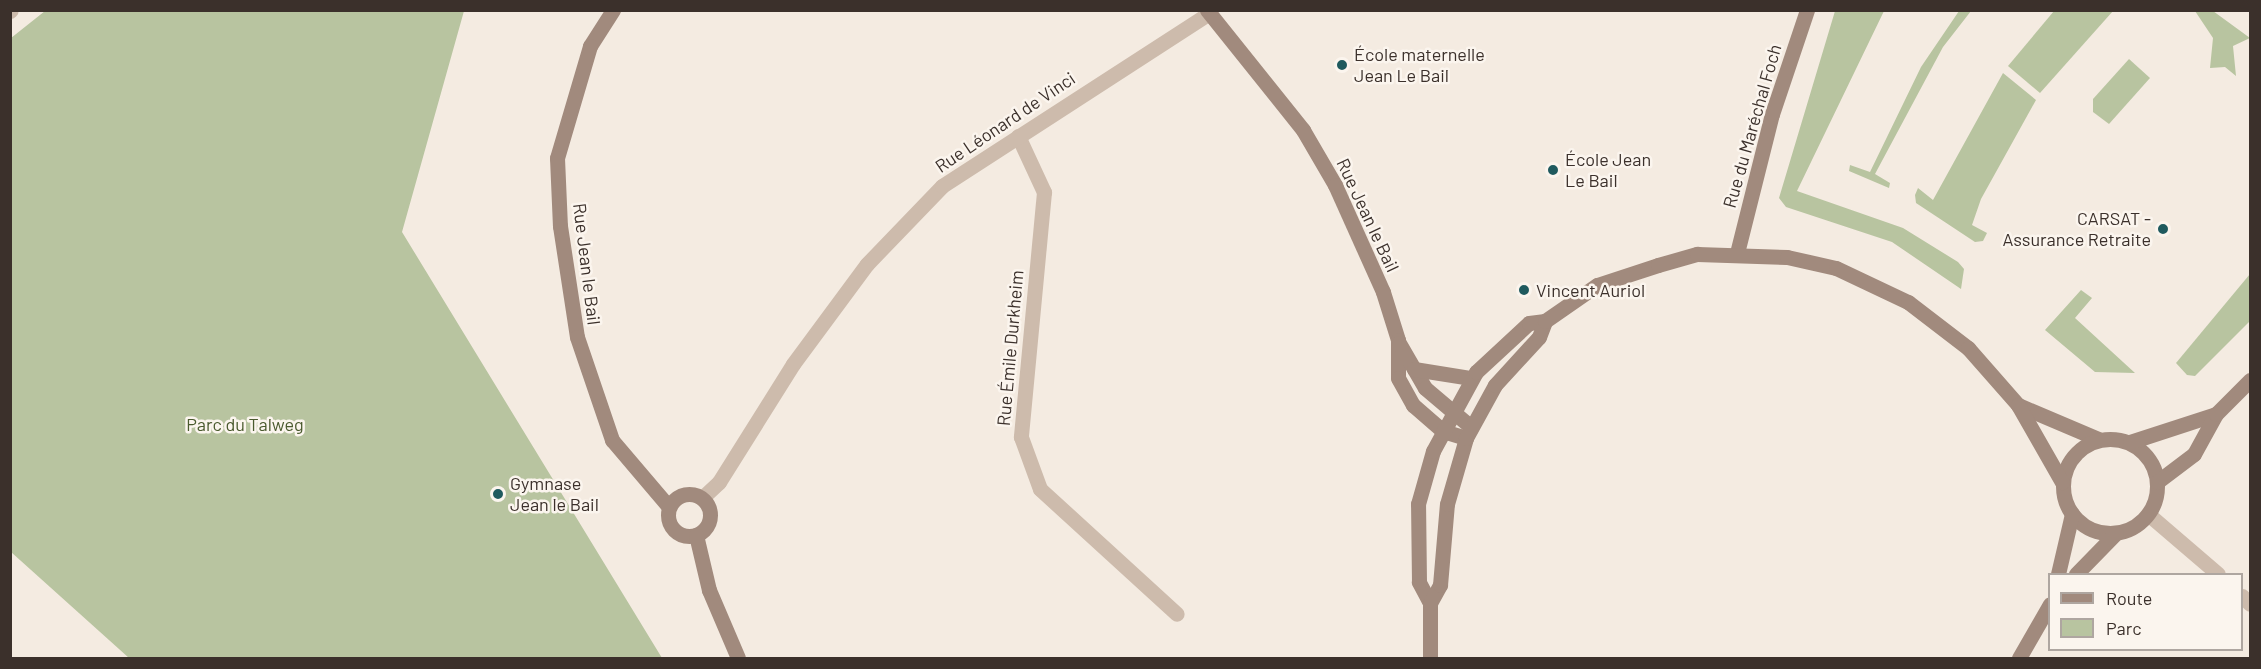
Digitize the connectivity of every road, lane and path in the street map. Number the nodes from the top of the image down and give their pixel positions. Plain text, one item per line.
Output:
1 (614, 10) edge
2 (1807, 10) edge
3 (1208, 12) edge
4 (1018, 136) junction
5 (1737, 253) junction
6 (1545, 321) junction
7 (1398, 340) junction
8 (1414, 369) junction
9 (1471, 378) junction
10 (2250, 380) edge
11 (2018, 405) junction
12 (1450, 414) junction
13 (2216, 414) junction
14 (1443, 431) junction
15 (1468, 433) junction
16 (2098, 439) junction
17 (2130, 442) junction
18 (2062, 482) junction
19 (2157, 482) junction
20 (702, 498) junction
21 (669, 507) junction
22 (2072, 514) junction
23 (2148, 514) junction
24 (2116, 533) junction
25 (696, 536) junction
26 (2058, 573) edge
27 (2077, 573) edge
28 (2217, 573) edge
29 (1430, 603) junction
30 (2048, 605) edge
31 (1177, 614) dead end
32 (738, 658) edge
33 (1430, 658) edge
34 (2019, 658) edge

1 - 21 street, Rue Jean le Bail
2 - 5 street, Rue du Maréchal Foch
3 - 4 street, Rue Léonard de Vinci
3 - 7 street, Rue Jean le Bail
4 - 20 street, Rue Léonard de Vinci
4 - 31 street, Rue Émile Durkheim
5 - 6 street
5 - 11 street
6 - 9 street
6 - 15 street
7 - 8 street
7 - 14 street, Rue Jean le Bail
8 - 9 street
8 - 12 street
9 - 12 street
10 - 13 street
11 - 16 street
11 - 18 street
12 - 14 street
12 - 15 street
13 - 17 street
13 - 19 street
14 - 15 street, Rue Jean le Bail
14 - 29 street
15 - 29 street
16 - 17 street
16 - 18 street
17 - 19 street
18 - 22 street
19 - 23 street
20 - 21 street
20 - 25 street
21 - 25 street
22 - 24 street
22 - 26 street
23 - 24 street
23 - 28 street
24 - 27 street
25 - 32 street
29 - 33 street
30 - 34 street

